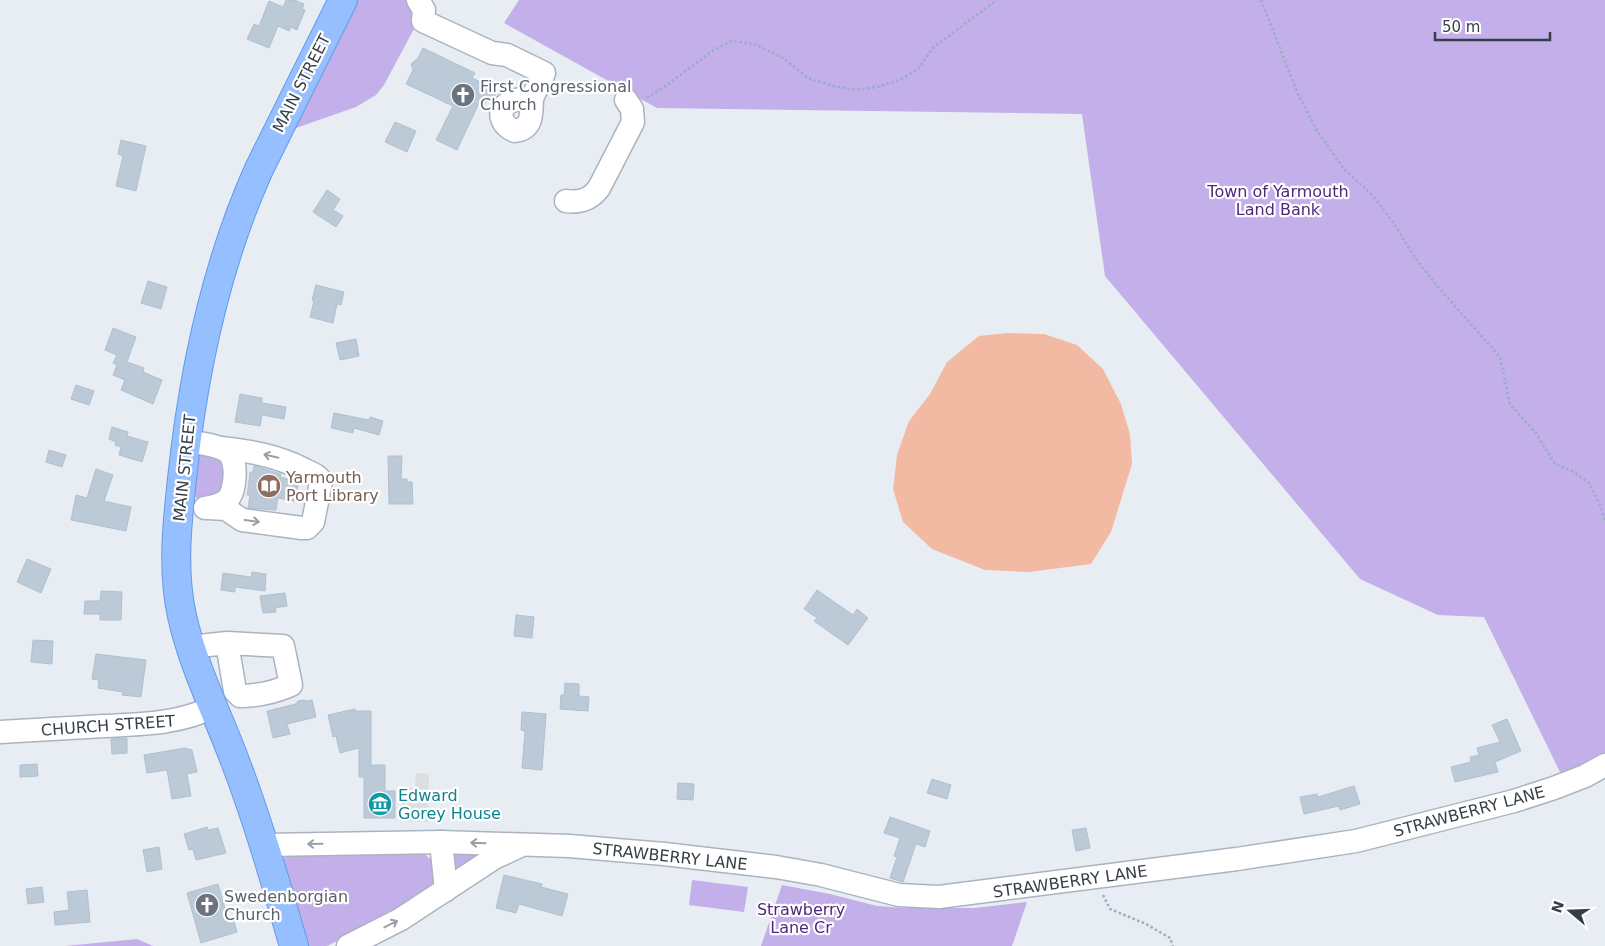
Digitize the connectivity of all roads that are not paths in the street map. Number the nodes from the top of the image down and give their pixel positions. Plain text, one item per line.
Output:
1 (343, 0) edge
2 (418, 0) edge
3 (532, 98) dead end
4 (626, 100) road end
5 (566, 201) dead end
6 (186, 441) junction
7 (221, 448) junction
8 (179, 505) junction
9 (208, 508) junction
10 (227, 643) dead end
11 (190, 647) junction
12 (213, 707) junction
13 (0, 732) edge
14 (1605, 765) edge
15 (441, 842) junction
16 (264, 845) junction
17 (527, 845) junction
18 (446, 890) junction
19 (294, 946) edge
20 (348, 946) edge

1 - 6 main road, MAIN STREET
2 - 3 street
4 - 5 street
6 - 7 street
6 - 8 main road, MAIN STREET
7 - 9 street
9 -> 7 street
8 - 9 street
8 - 11 main road, MAIN STREET
10 - 11 street
11 - 12 main road, MAIN STREET
12 - 13 street, CHURCH STREET
12 - 16 main road, MAIN STREET
14 - 17 street, STRAWBERRY LANE
15 -> 16 street, STRAWBERRY LANE
17 -> 15 street, STRAWBERRY LANE
15 - 18 street
16 - 19 main road, MAIN STREET
17 - 18 street, STRAWBERRY LANE
20 -> 18 street, STRAWBERRY LANE

